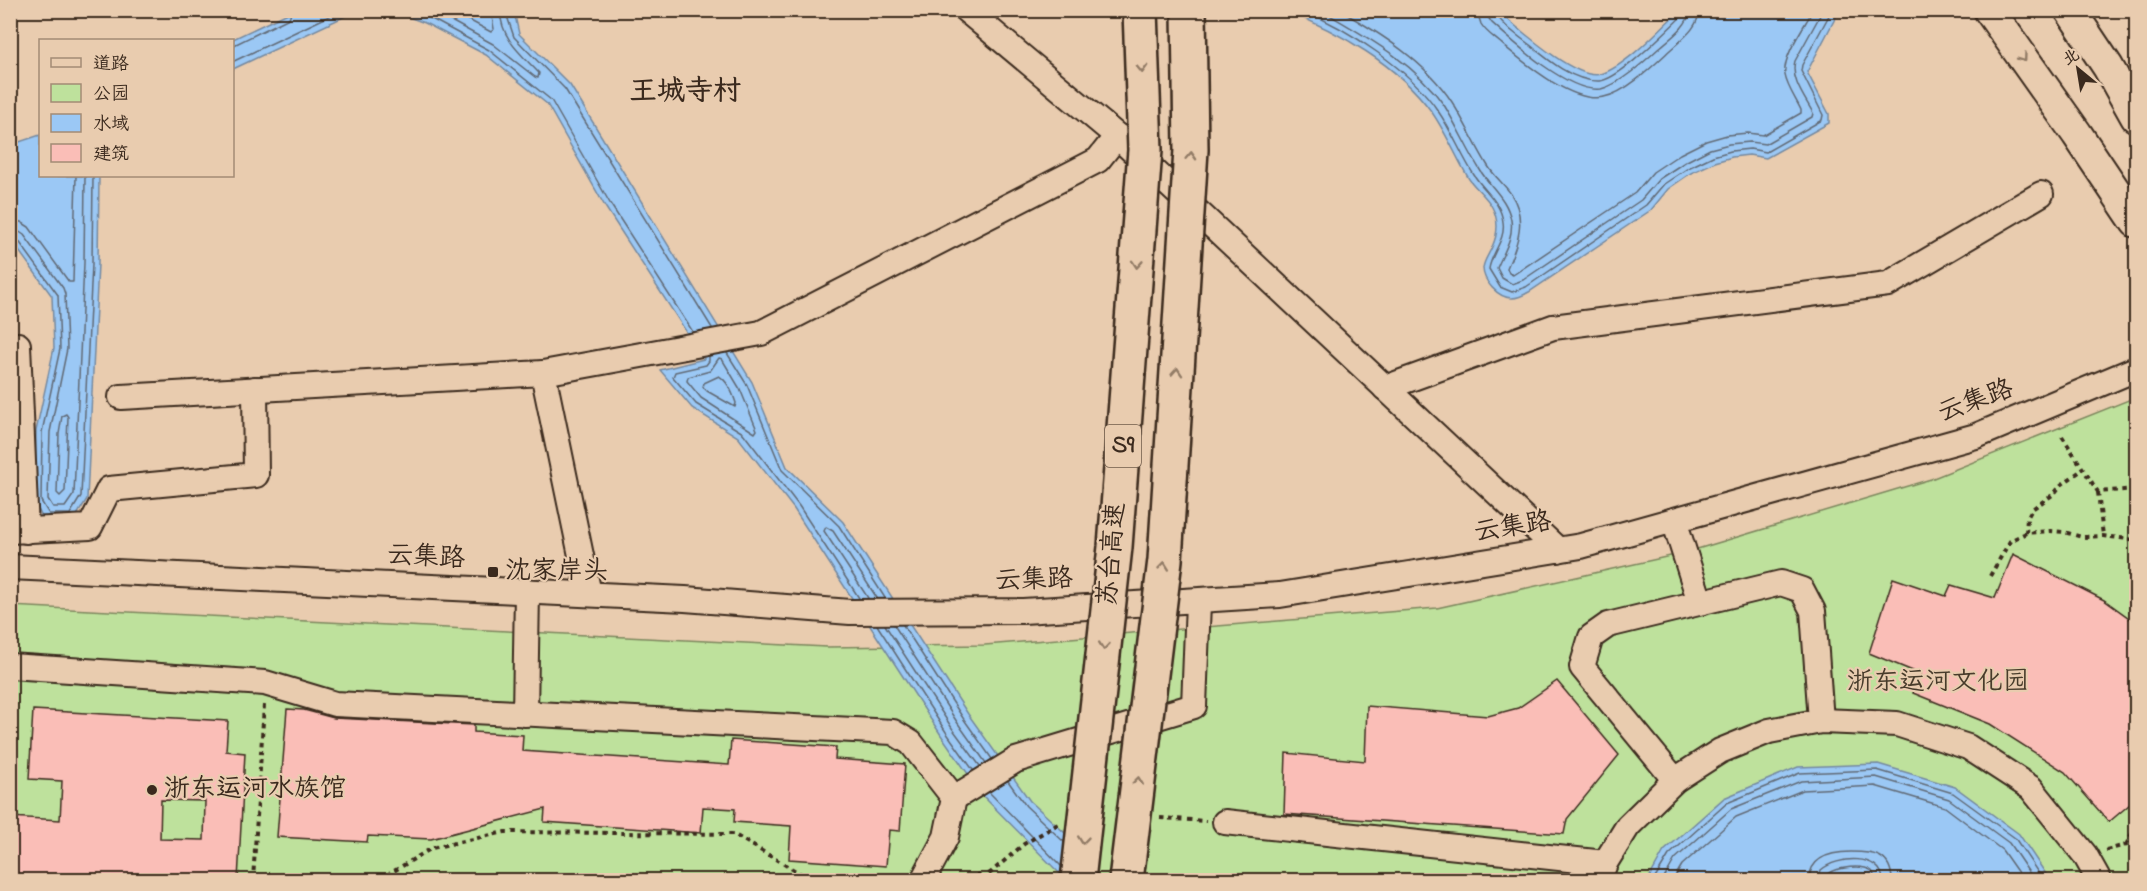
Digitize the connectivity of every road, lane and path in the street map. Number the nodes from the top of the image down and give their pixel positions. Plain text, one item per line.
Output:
1 (966, 10) edge
2 (1140, 10) edge
3 (1189, 10) edge
4 (1989, 10) edge
5 (2070, 10) edge
6 (2136, 117) edge
7 (1117, 136) junction
8 (2041, 194) dead end
9 (2136, 222) edge
10 (18, 345) dead end
11 (2136, 369) edge
12 (543, 374) junction
13 (1385, 388) junction
14 (255, 389) junction
15 (121, 397) dead end
16 (2062, 436) dead end
17 (2082, 470) junction
18 (2136, 489) edge
19 (2098, 492) junction
20 (1674, 520) junction
21 (18, 531) edge
22 (2026, 533) junction
23 (2103, 536) junction
24 (2136, 540) edge
25 (1558, 550) junction
26 (18, 568) edge
27 (1990, 576) dead end
28 (527, 591) junction
29 (589, 594) junction
30 (1198, 602) junction
31 (1701, 602) junction
32 (10, 666) edge
33 (265, 683) junction
34 (525, 714) junction
35 (1821, 721) junction
36 (1675, 780) junction
37 (954, 798) junction
38 (1225, 822) dead end
39 (2136, 826) edge
40 (2126, 845) junction
41 (2136, 854) edge
42 (2085, 855) junction
43 (1602, 872) edge
44 (977, 873) dead end
45 (253, 880) edge
46 (379, 880) edge
47 (812, 880) edge
48 (923, 880) edge
49 (982, 880) edge
50 (1078, 880) edge
51 (1126, 880) edge
52 (2099, 880) edge

1 - 7 street
2 -> 50 highway, 苏台高速 / S9, bridge
51 -> 3 highway, 苏台高速 / S9, bridge
4 -> 9 main road
5 - 6 main road
7 - 12 street
7 - 13 street
8 - 13 street
10 - 21 street
11 - 20 street, 云集路
12 - 14 street
12 - 29 street
13 - 25 street
14 - 15 street
14 - 21 street
16 - 17 path
17 - 19 path
17 - 22 path
18 - 19 path
19 - 23 path
20 - 25 street, 云集路
20 - 31 street
22 - 23 path
22 - 27 path
23 - 24 path
25 - 30 street, 云集路
26 - 28 street, 云集路
28 - 29 street, 云集路
28 - 34 street
29 - 30 street, 云集路
30 - 37 street
31 - 35 street
31 - 36 street
32 - 33 street
33 - 34 street
33 - 45 path
34 - 37 street
35 - 36 street
35 - 42 street
36 - 43 street
37 - 48 street
38 - 43 street
39 - 40 path
40 - 41 path
40 - 42 path
42 - 52 street
44 - 49 path
46 - 47 path

